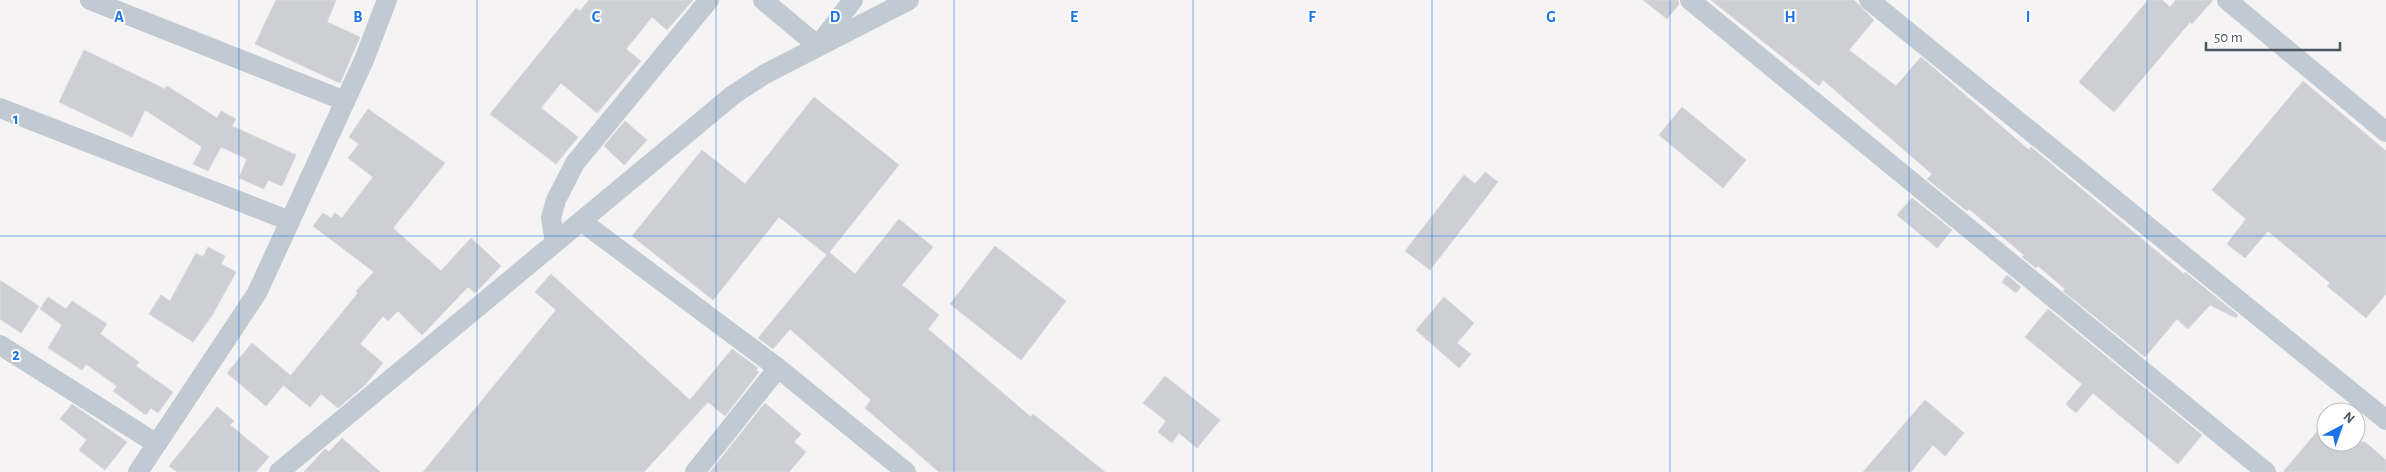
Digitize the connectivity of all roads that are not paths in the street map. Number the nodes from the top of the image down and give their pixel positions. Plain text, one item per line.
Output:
1 (90, 0) edge
2 (387, 0) edge
3 (709, 0) edge
4 (853, 0) edge
5 (909, 0) edge
6 (1690, 0) edge
7 (1869, 0) edge
8 (2227, 0) edge
9 (773, 3) edge
10 (818, 46) junction
11 (345, 101) junction
12 (0, 108) edge
13 (2386, 132) edge
14 (290, 221) junction
15 (581, 221) junction
16 (555, 243) junction
17 (0, 345) edge
18 (778, 368) junction
19 (2386, 420) edge
20 (157, 444) junction
21 (138, 472) edge
22 (279, 472) edge
23 (696, 472) edge
24 (906, 472) edge
25 (2266, 472) edge

1 - 11 street
2 - 11 street
3 - 16 street
4 - 10 street
5 - 10 street
6 - 25 street
7 - 19 street
8 - 13 street
9 - 10 street
10 - 15 street
11 - 14 street
12 - 14 street
14 - 20 street
15 - 16 street
15 - 18 street
16 - 22 street
17 - 20 street
18 - 23 street
18 - 24 street
20 - 21 street

